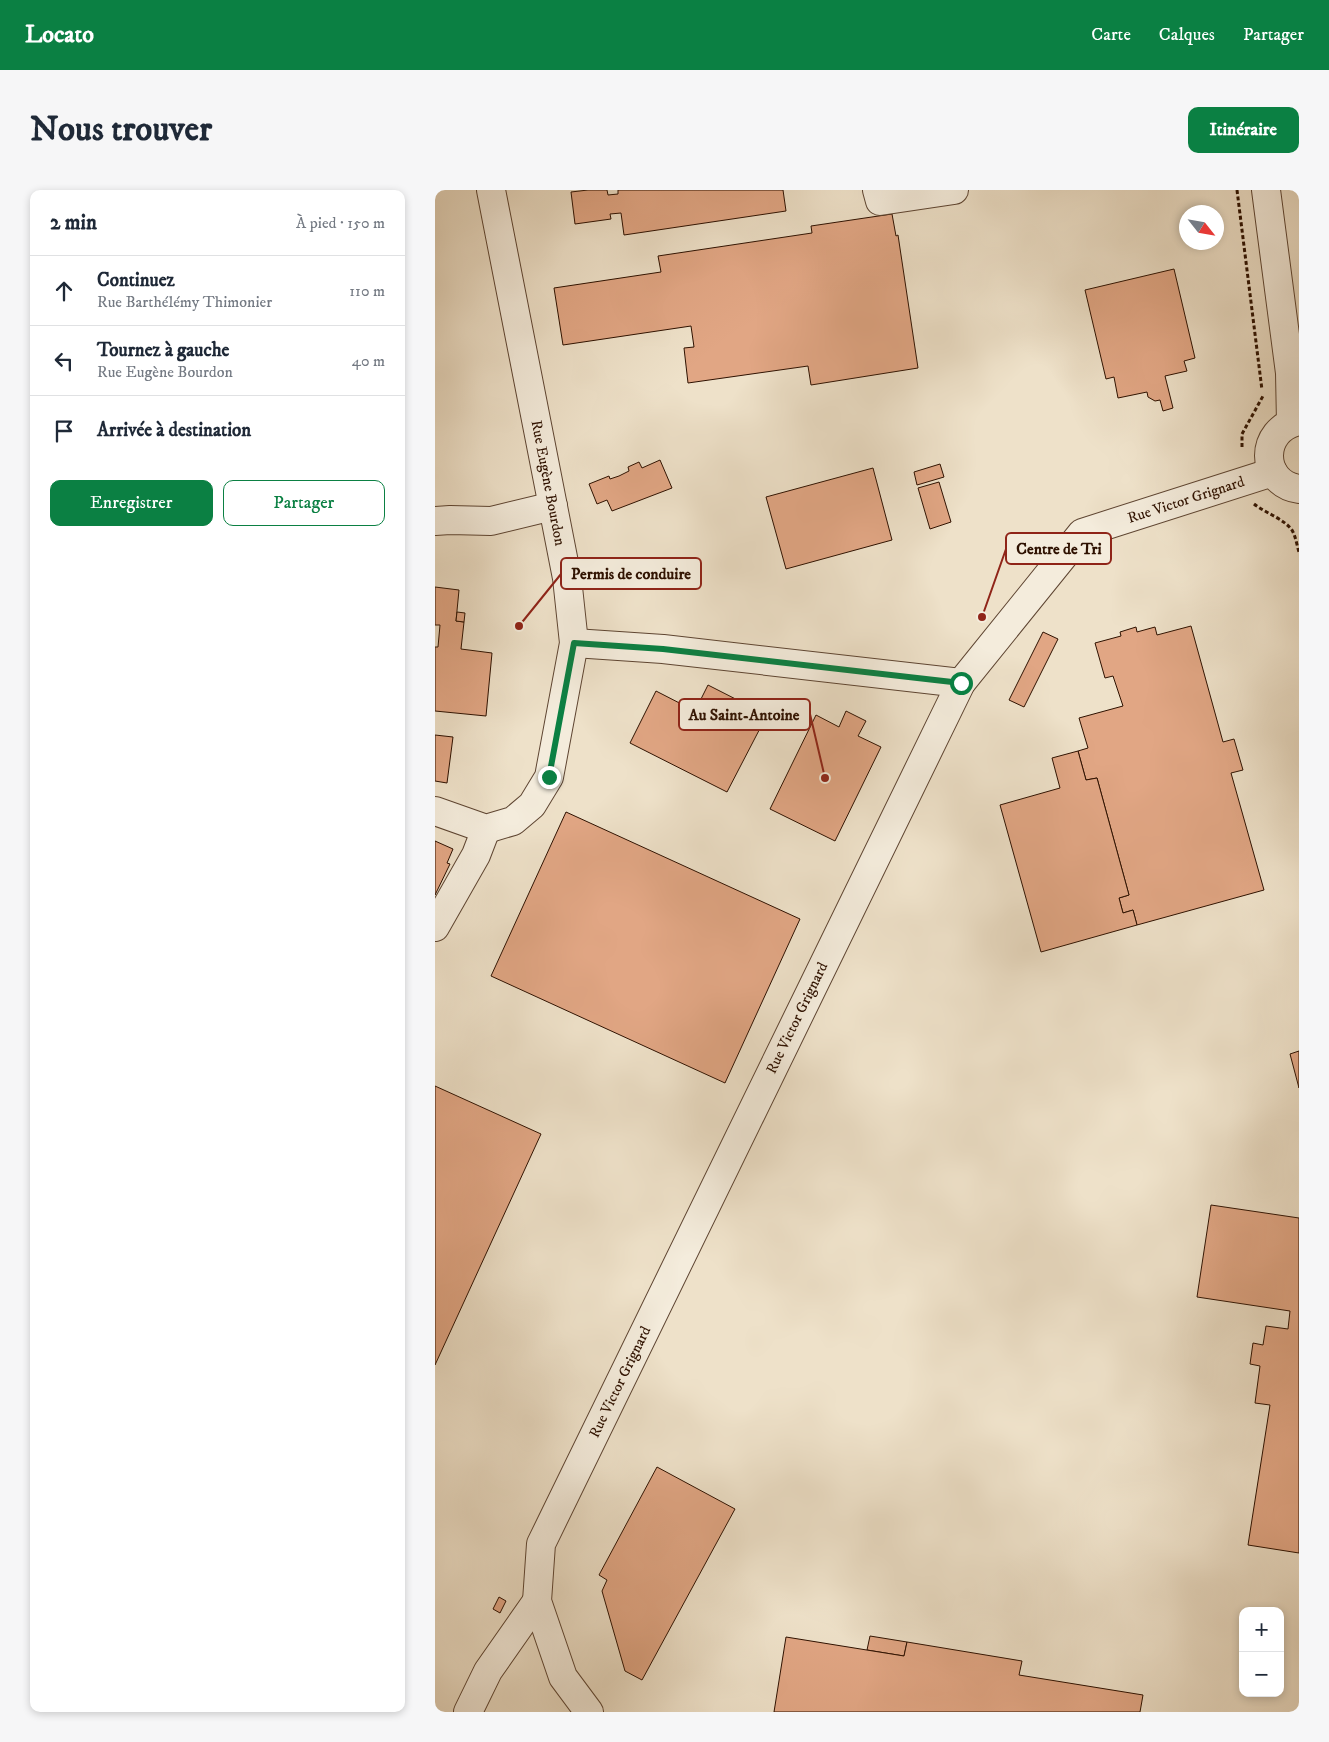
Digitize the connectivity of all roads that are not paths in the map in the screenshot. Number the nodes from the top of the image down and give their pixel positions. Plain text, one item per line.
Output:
1 (491, 190) edge
2 (877, 190) edge
3 (954, 190) edge
4 (1266, 190) edge
5 (1295, 422) edge
6 (1273, 472) junction
7 (1299, 489) edge
8 (553, 506) junction
9 (435, 521) edge
10 (574, 643) junction
11 (961, 683) junction
12 (435, 811) edge
13 (486, 829) junction
14 (435, 927) edge
15 (537, 1601) junction
16 (467, 1712) edge
17 (589, 1712) edge

1 - 8 street, Rue Eugène Bourdon
2 - 3 street
4 - 5 street
5 - 6 street
6 - 7 street
6 - 11 street, Rue Victor Grignard
8 - 9 street
8 - 10 street, Rue Eugène Bourdon
10 - 11 street
10 - 13 street, Rue Eugène Bourdon
11 - 15 street, Rue Victor Grignard
12 - 13 street
13 - 14 street
15 - 16 street
15 - 17 street, Rue Victor Grignard

